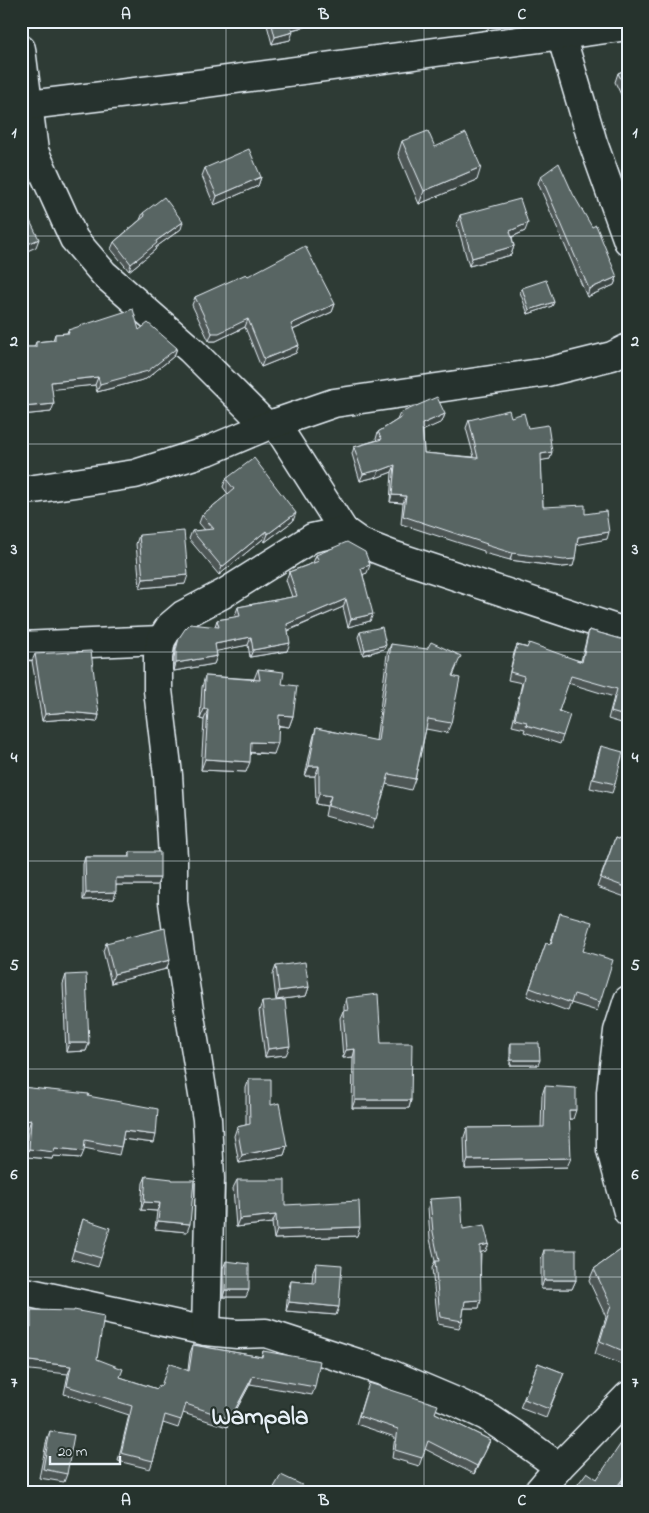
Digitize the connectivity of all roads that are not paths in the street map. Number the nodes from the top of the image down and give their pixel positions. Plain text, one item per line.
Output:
1 (628, 26) edge
2 (560, 28) edge
3 (21, 49) edge
4 (25, 106) edge
5 (628, 240) edge
6 (628, 348) edge
7 (271, 425) junction
8 (21, 491) edge
9 (344, 531) junction
10 (628, 633) edge
11 (161, 640) junction
12 (21, 646) edge
13 (628, 1000) edge
14 (628, 1212) edge
15 (21, 1291) edge
16 (206, 1330) junction
17 (628, 1396) edge
18 (559, 1467) junction
19 (538, 1492) edge

1 - 2 street
2 - 4 street
2 - 5 street
3 - 4 street
4 - 7 street
6 - 7 street
7 - 8 street
7 - 9 street
9 - 10 street
9 - 11 street
11 - 12 street
11 - 16 street
13 - 14 street
15 - 16 street
16 - 18 street
17 - 18 street
18 - 19 street

